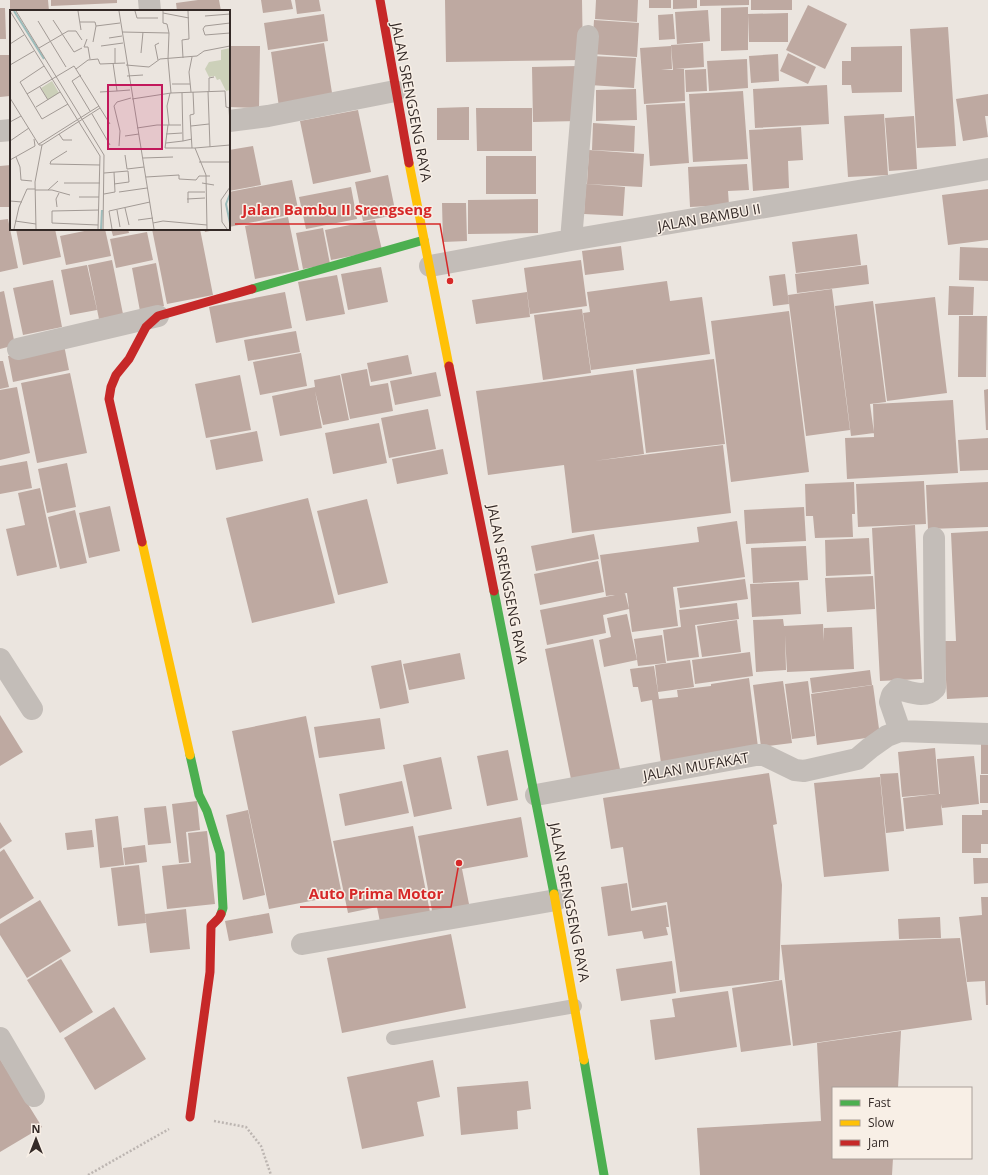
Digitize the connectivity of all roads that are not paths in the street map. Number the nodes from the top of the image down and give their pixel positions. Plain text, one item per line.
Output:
1 (149, 0) edge
2 (380, 0) edge
3 (150, 10) edge
4 (588, 36) dead end
5 (395, 91) junction
6 (230, 121) edge
7 (10, 130) edge
8 (0, 131) edge
9 (988, 169) edge
10 (424, 240) junction
11 (571, 240) junction
12 (430, 266) junction
13 (158, 316) junction
14 (18, 349) dead end
15 (934, 538) dead end
16 (0, 659) edge
17 (32, 709) dead end
18 (900, 731) junction
19 (988, 734) edge
20 (536, 794) junction
21 (556, 900) junction
22 (302, 944) dead end
23 (575, 1006) junction
24 (0, 1038) edge
25 (393, 1038) dead end
26 (34, 1096) dead end
27 (190, 1117) road end
28 (604, 1175) edge

1 - 3 street
2 - 5 main road, JALAN SRENGSENG RAYA
4 - 11 street
5 - 6 street
5 - 10 main road, JALAN SRENGSENG RAYA
7 - 8 street
9 - 11 street, JALAN BAMBU II
10 - 12 main road, JALAN SRENGSENG RAYA
10 - 13 main road
11 - 12 street, JALAN BAMBU II
12 - 20 main road, JALAN SRENGSENG RAYA
13 - 14 street
13 - 27 main road
15 - 18 street
16 - 17 street
18 - 19 street, JALAN MUFAKAT
18 - 20 street, JALAN MUFAKAT
20 - 21 main road, JALAN SRENGSENG RAYA
21 - 22 street
21 - 23 main road, JALAN SRENGSENG RAYA
23 - 25 lane
23 - 28 main road, JALAN SRENGSENG RAYA
24 - 26 street

